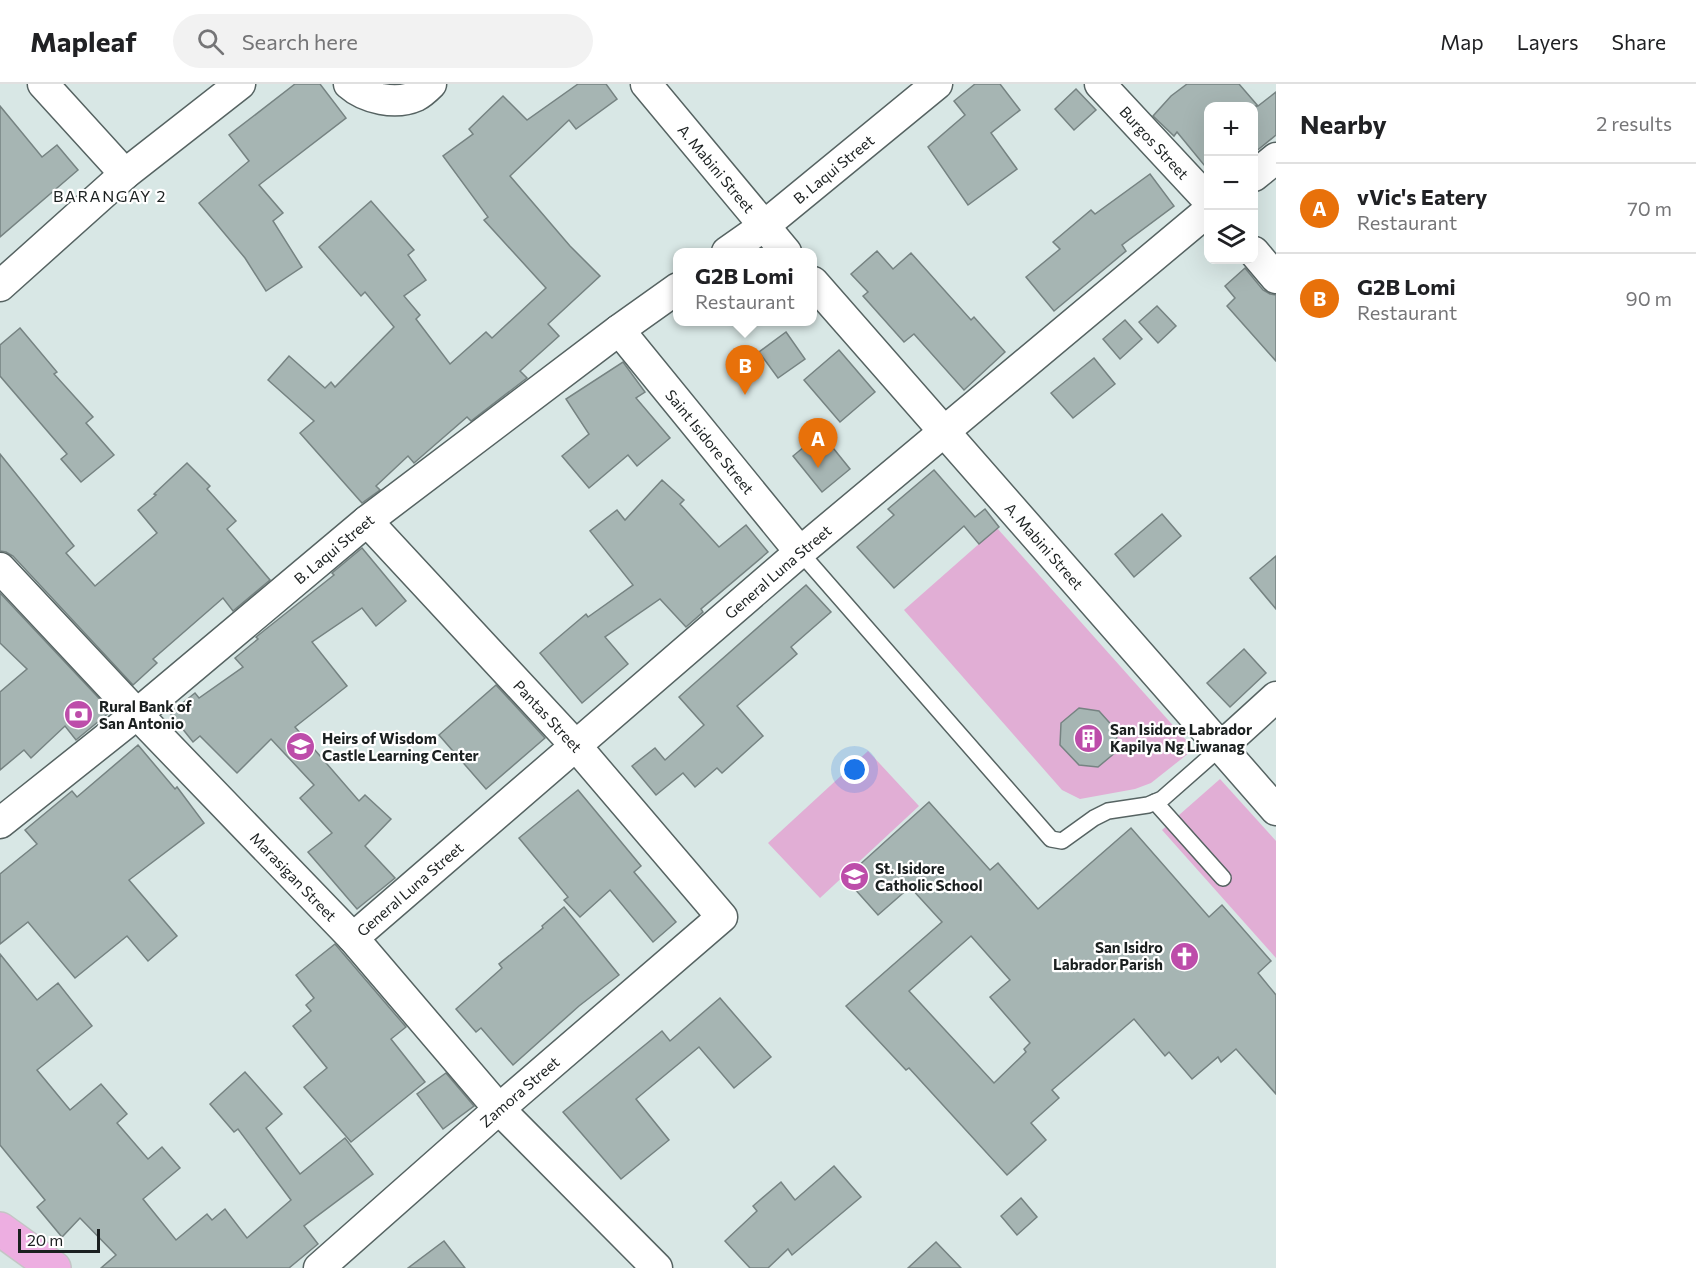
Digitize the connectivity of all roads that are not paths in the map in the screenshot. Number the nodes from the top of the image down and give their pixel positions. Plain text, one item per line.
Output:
1 (43, 84) edge
2 (240, 84) edge
3 (349, 84) edge
4 (431, 84) edge
5 (646, 84) edge
6 (937, 84) edge
7 (1101, 84) edge
8 (1276, 158) edge
9 (1258, 173) edge
10 (125, 174) junction
11 (1204, 195) edge
12 (1204, 215) edge
13 (764, 226) junction
14 (733, 248) edge
15 (783, 248) edge
16 (1258, 257) edge
17 (1276, 278) edge
18 (0, 286) edge
19 (817, 287) edge
20 (673, 292) edge
21 (619, 330) junction
22 (944, 433) junction
23 (367, 522) junction
24 (800, 552) junction
25 (0, 568) edge
26 (1276, 697) edge
27 (137, 714) junction
28 (576, 746) junction
29 (1220, 748) junction
30 (1155, 802) junction
31 (1276, 810) edge
32 (0, 823) edge
33 (1223, 878) dead end
34 (722, 917) joint
35 (353, 938) junction
36 (499, 1109) junction
37 (0, 1229) edge
38 (54, 1268) edge
39 (319, 1268) edge
40 (657, 1268) edge

1 - 10 street
2 - 10 street
3 - 4 street
5 - 13 street, A. Mabini Street
6 - 13 street, B. Laqui Street
7 - 11 street, Burgos Street
8 - 9 street
10 - 18 street
12 - 22 street, General Luna Street
13 - 14 street, B. Laqui Street
13 - 15 street, A. Mabini Street
16 - 17 street
19 - 22 street, A. Mabini Street
20 - 21 street, B. Laqui Street
21 - 23 street, B. Laqui Street
21 - 24 street, Saint Isidore Street
22 - 24 street, General Luna Street
22 - 29 street, A. Mabini Street
23 - 27 street, B. Laqui Street
23 - 28 street, Pantas Street
24 - 28 street, General Luna Street
24 - 30 lane
25 - 27 street, Marasigan Street
26 - 29 street
27 - 32 street, B. Laqui Street
27 - 35 street, Marasigan Street
28 - 34 street, Pantas Street
28 - 35 street, General Luna Street
29 - 30 lane
29 - 31 street, A. Mabini Street
30 - 33 lane
34 - 36 street, Zamora Street
35 - 36 street, Marasigan Street
36 - 39 street, Zamora Street
36 - 40 street, Marasigan Street
37 - 38 main road

